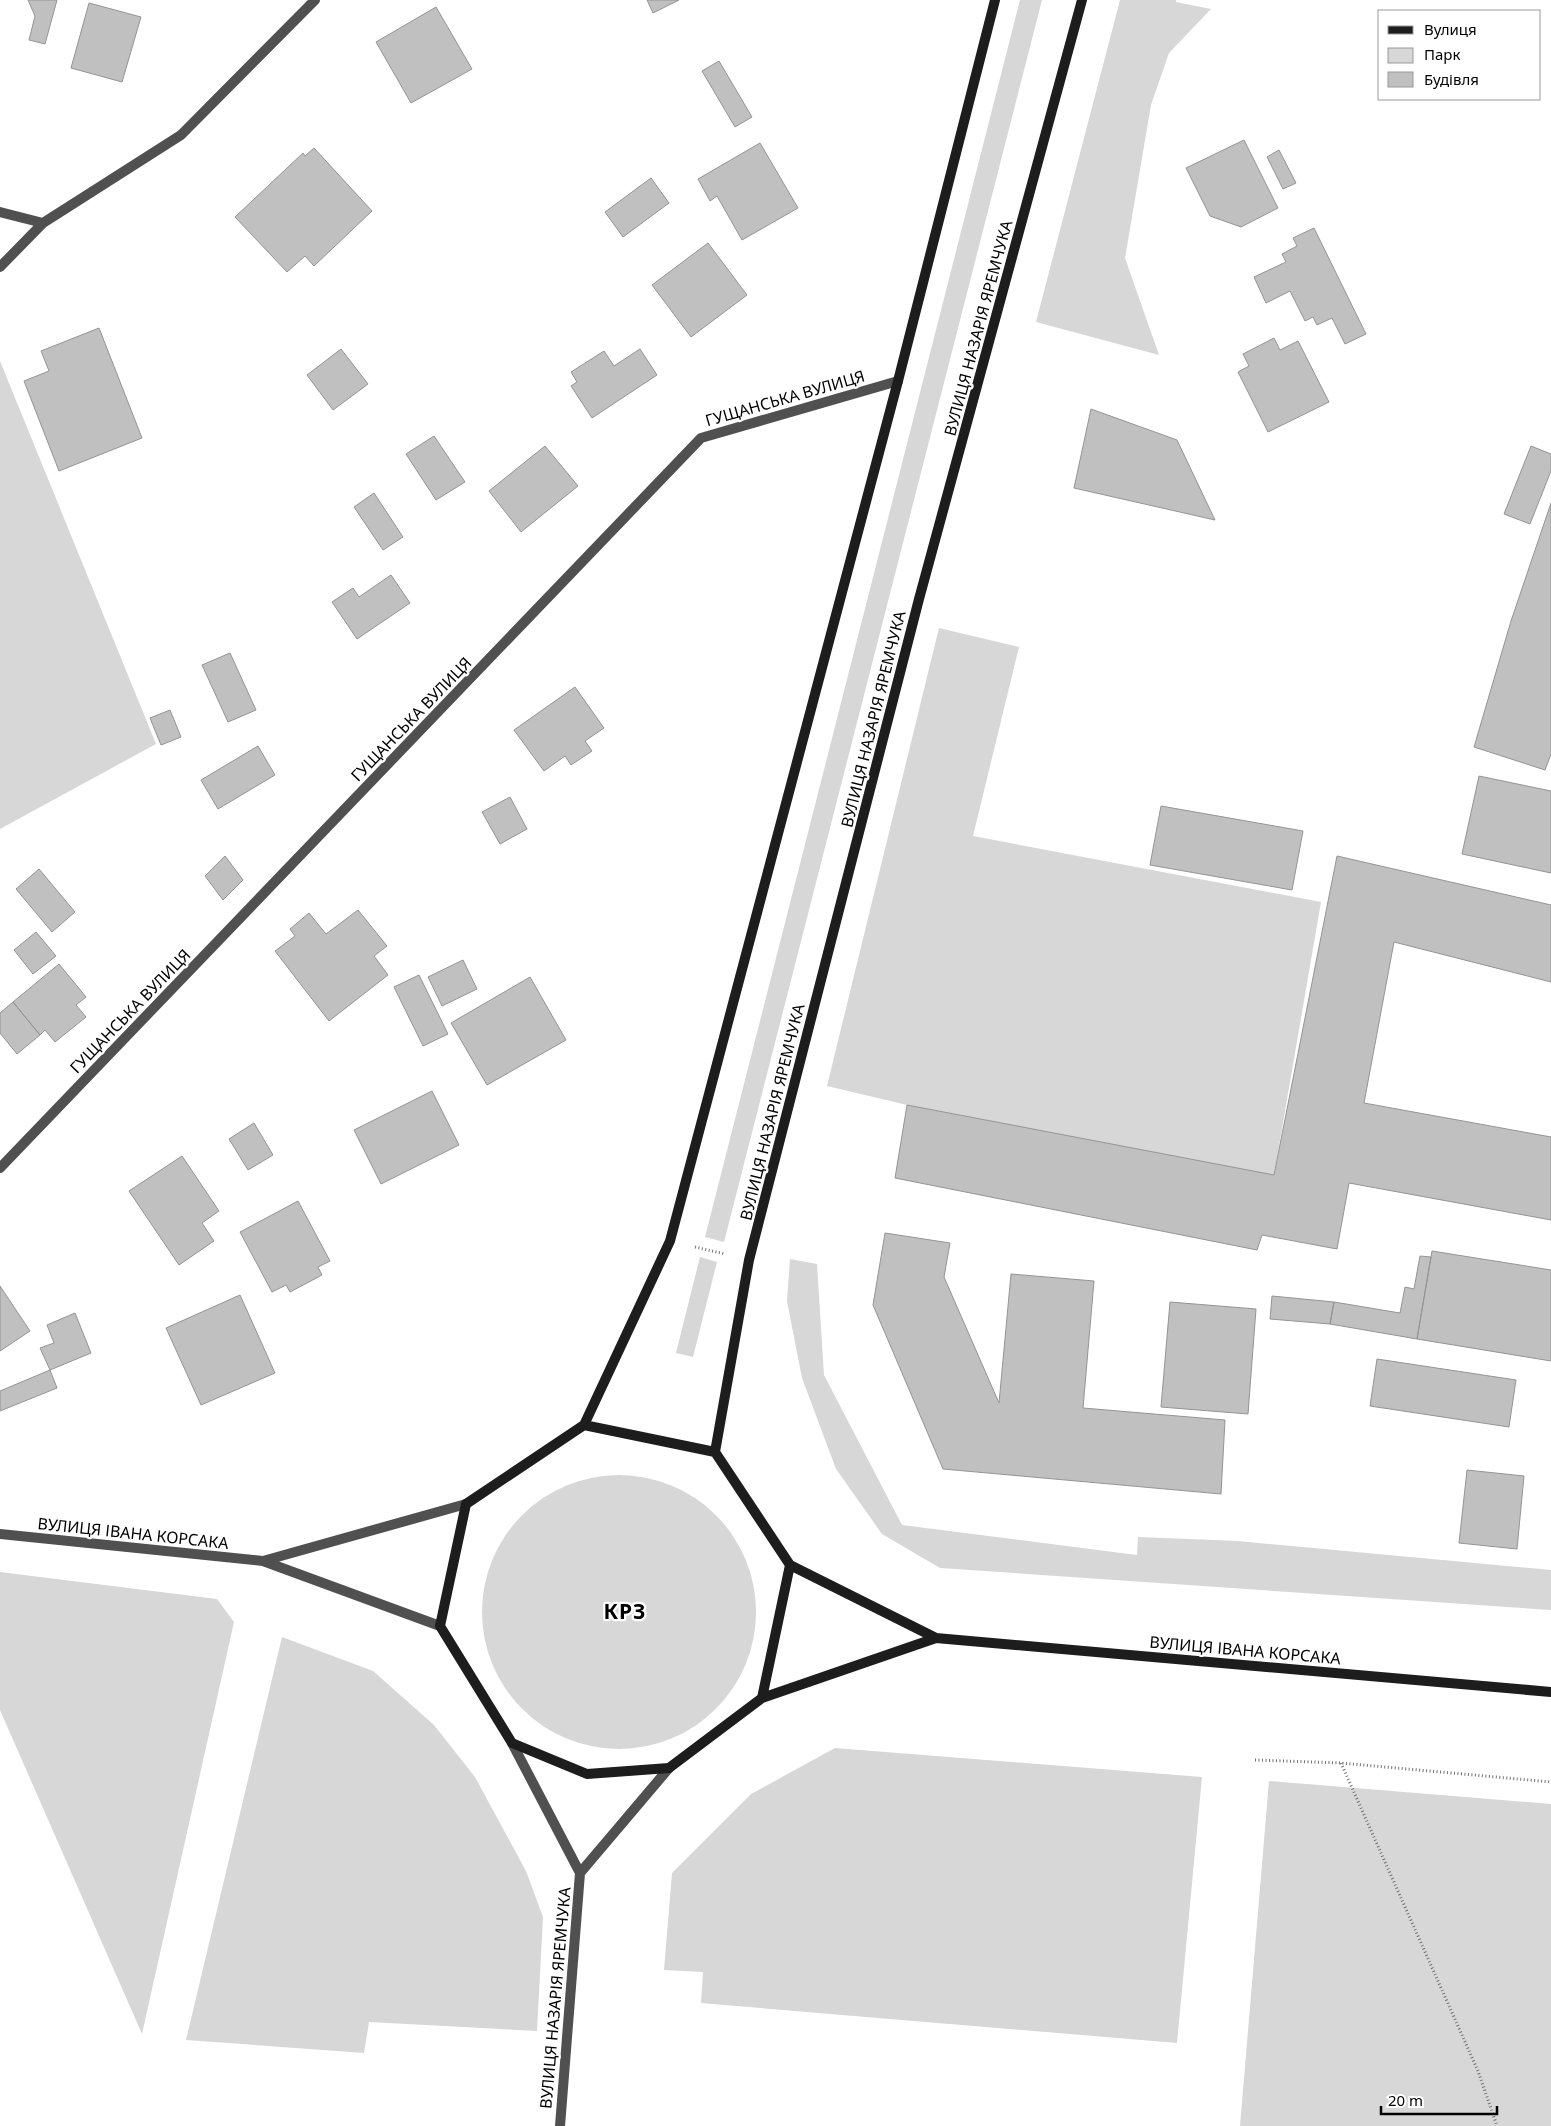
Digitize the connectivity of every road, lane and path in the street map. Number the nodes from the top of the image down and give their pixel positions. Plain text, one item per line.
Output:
1 (315, 0) edge
2 (995, 0) edge
3 (1082, 0) edge
4 (0, 212) edge
5 (43, 223) junction
6 (0, 267) edge
7 (898, 381) junction
8 (0, 1168) edge
9 (670, 1241) junction
10 (749, 1260) junction
11 (584, 1425) junction
12 (715, 1452) junction
13 (466, 1504) junction
14 (0, 1534) edge
15 (263, 1561) junction
16 (790, 1565) junction
17 (440, 1626) junction
18 (936, 1638) junction
19 (1551, 1692) edge
20 (762, 1698) junction
21 (512, 1743) junction
22 (1255, 1760) dead end
23 (1341, 1763) junction
24 (669, 1768) junction
25 (1551, 1782) edge
26 (580, 1873) junction
27 (560, 2126) edge
28 (1497, 2126) edge

1 - 5 street
2 - 7 street
3 - 10 street, ВУЛИЦЯ НАЗАРІЯ ЯРЕМЧУКА
4 - 5 street
5 - 6 street
7 - 8 street, ГУЩАНСЬКА ВУЛИЦЯ
7 - 9 street
9 - 10 path
9 - 11 street
10 - 12 street, ВУЛИЦЯ НАЗАРІЯ ЯРЕМЧУКА
11 - 12 street
11 - 13 street
12 - 16 street
13 - 15 street, ВУЛИЦЯ ІВАНА КОРСАКА
13 - 17 street
14 - 15 street, ВУЛИЦЯ ІВАНА КОРСАКА
15 - 17 street, ВУЛИЦЯ ІВАНА КОРСАКА
16 - 18 street
16 - 20 street
17 - 21 street
18 - 19 street, ВУЛИЦЯ ІВАНА КОРСАКА
18 - 20 street
20 - 24 street
21 - 24 street
21 - 26 street, ВУЛИЦЯ НАЗАРІЯ ЯРЕМЧУКА
22 - 23 path
23 - 25 path
23 - 28 path
24 - 26 street, ВУЛИЦЯ НАЗАРІЯ ЯРЕМЧУКА
26 - 27 street, ВУЛИЦЯ НАЗАРІЯ ЯРЕМЧУКА

